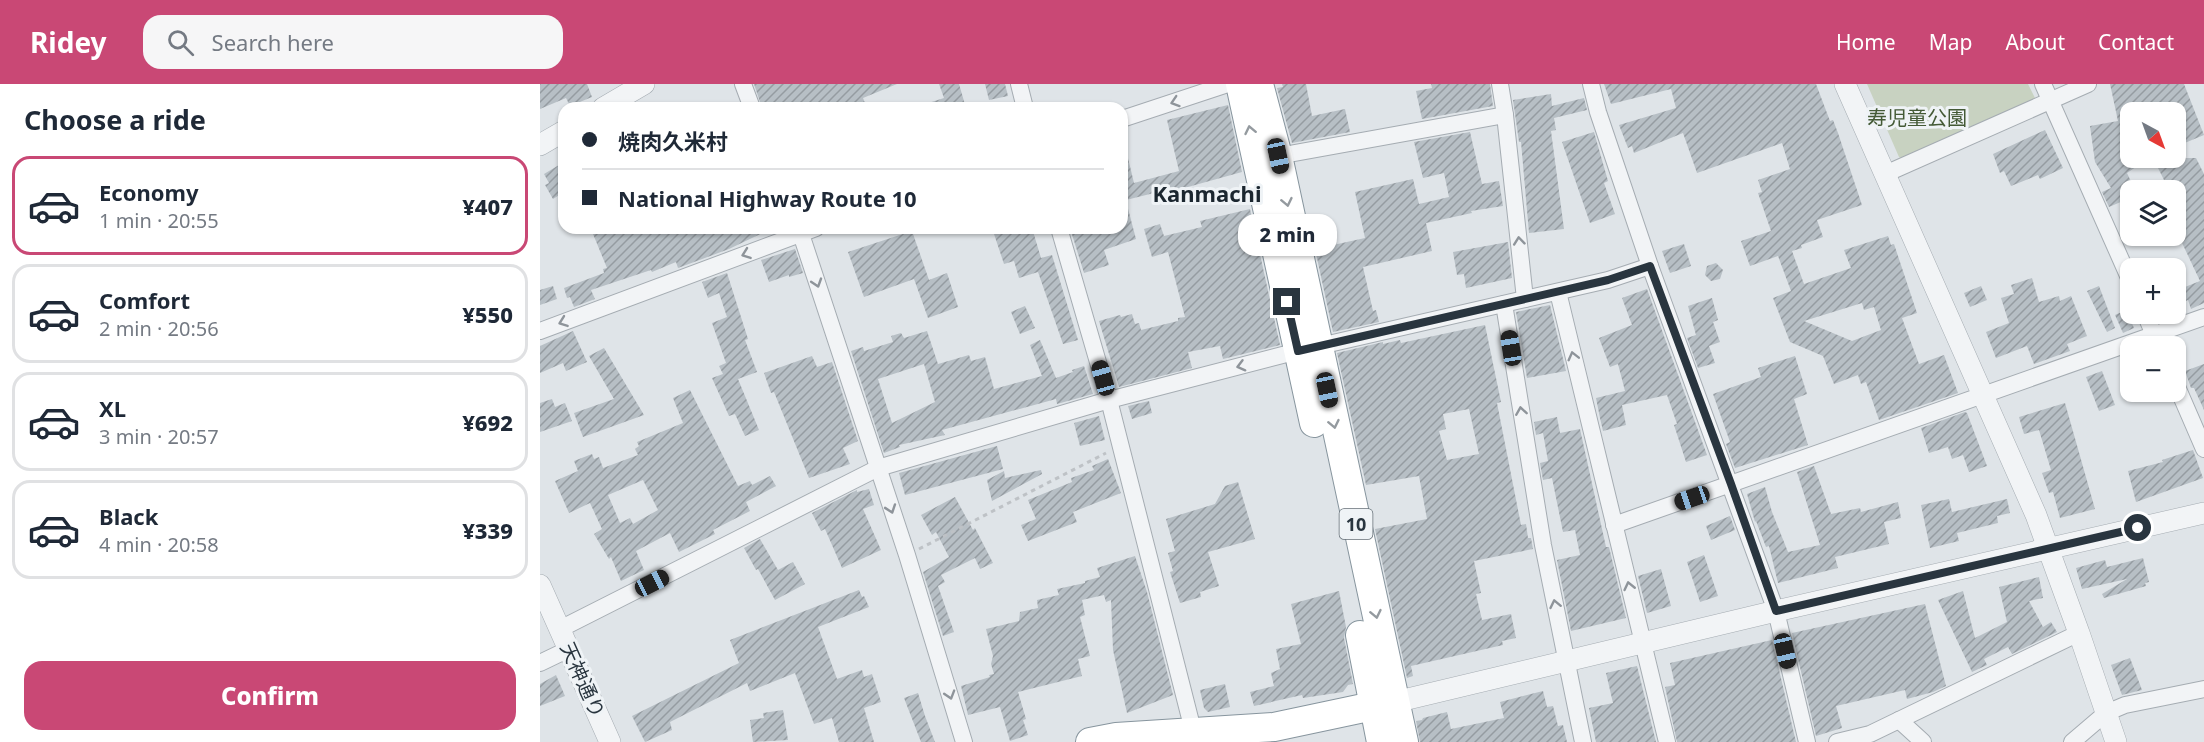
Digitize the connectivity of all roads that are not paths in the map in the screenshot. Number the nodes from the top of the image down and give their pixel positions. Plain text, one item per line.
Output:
1 (644, 84) edge
2 (743, 84) edge
3 (1019, 84) edge
4 (1228, 84) edge
5 (1240, 84) edge
6 (1259, 84) edge
7 (1500, 84) edge
8 (1591, 84) edge
9 (1845, 84) edge
10 (2043, 84) edge
11 (2088, 84) edge
12 (2051, 100) junction
13 (613, 102) edge
14 (750, 102) edge
15 (1024, 102) edge
16 (1505, 115) junction
17 (1128, 117) edge
18 (558, 134) edge
19 (540, 145) edge
20 (1278, 156) junction
21 (1885, 174) junction
22 (795, 234) edge
23 (806, 234) edge
24 (1061, 234) edge
25 (2120, 258) edge
26 (1650, 266) junction
27 (1558, 292) junction
28 (1526, 299) junction
29 (1504, 304) junction
30 (2204, 317) edge
31 (540, 331) edge
32 (2164, 336) edge
33 (1307, 349) junction
34 (2120, 352) edge
35 (1982, 396) junction
36 (1109, 400) junction
37 (2184, 402) edge
38 (2204, 449) edge
39 (878, 468) junction
40 (1731, 484) junction
41 (2204, 513) edge
42 (1614, 525) junction
43 (2047, 548) junction
44 (540, 585) edge
45 (1776, 611) junction
46 (560, 629) junction
47 (2079, 633) junction
48 (1642, 643) junction
49 (569, 649) junction
50 (1567, 661) junction
51 (540, 663) edge
52 (2204, 689) edge
53 (1385, 704) junction
54 (2106, 713) junction
55 (1899, 720) junction
56 (1195, 738) edge
57 (610, 742) edge
58 (964, 742) edge
59 (1090, 742) edge
60 (1381, 742) edge
61 (1404, 742) edge
62 (1583, 742) edge
63 (1667, 742) edge
64 (1806, 742) edge
65 (1837, 742) edge
66 (1923, 742) edge
67 (2072, 742) edge
68 (2116, 742) edge

1 - 13 street
2 - 14 street
3 - 15 street
4 -> 17 street
33 -> 5 highway, 10
6 - 20 highway, 10
7 - 16 street
8 - 26 street
9 - 21 street
10 - 12 street
11 - 12 street
12 - 21 street
12 - 25 street
16 - 20 street
28 -> 16 street
18 - 19 street
20 -> 33 highway, 10
21 - 35 street
22 -> 31 street
23 -> 39 street
24 - 36 street
26 - 27 street
26 - 40 street
27 - 28 street
42 -> 27 street
28 - 29 street
29 - 33 street
50 -> 29 street
30 - 32 street
33 -> 36 street
33 - 53 highway, 10
34 - 35 street
35 - 40 street
35 - 43 street
36 - 39 street
36 - 56 street
37 - 38 street
39 - 46 street
39 -> 58 street
40 - 42 street
40 - 45 street
41 - 43 street
48 -> 42 street
43 - 45 street
43 - 47 street
44 - 46 street, 天神通り
45 - 48 street
45 - 64 street
46 - 49 street, 天神通り
47 - 54 street
47 - 55 street
48 - 50 street
48 - 63 street
49 - 51 street
49 - 57 street, 天神通り
50 - 53 street
50 - 62 street
52 - 54 street
53 - 56 highway
53 - 60 highway, 10
53 - 61 highway, 10
54 - 67 street
54 - 68 street
55 - 65 street
55 - 66 street
56 - 59 highway

